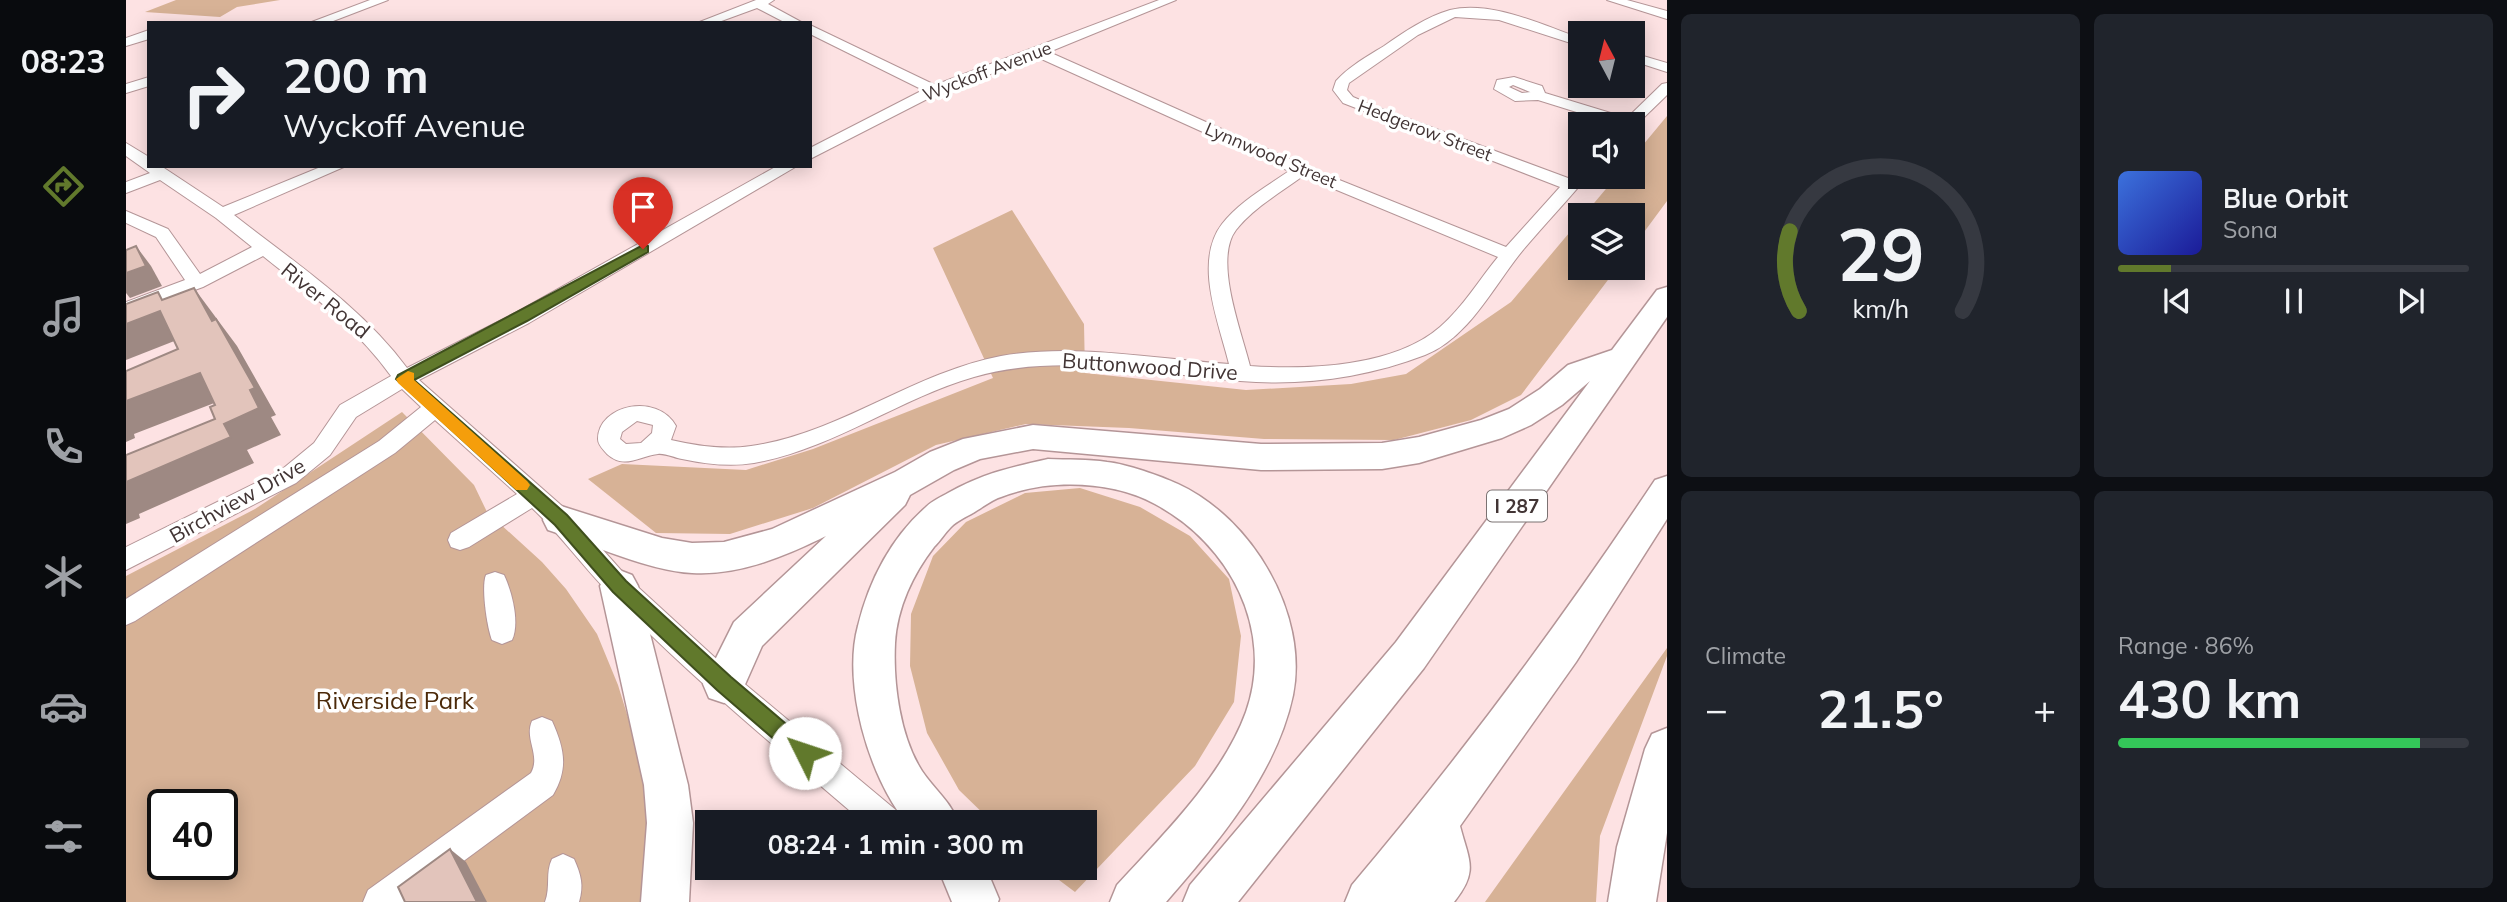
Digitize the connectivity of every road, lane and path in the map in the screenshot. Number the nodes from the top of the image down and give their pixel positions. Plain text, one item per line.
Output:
1 (382, 0) edge
2 (1170, 0) edge
3 (1613, 0) edge
4 (763, 2) edge
5 (1667, 15) edge
6 (321, 21) edge
7 (709, 21) edge
8 (794, 21) edge
9 (812, 30) edge
10 (147, 35) edge
11 (1568, 38) edge
12 (126, 42) edge
13 (1035, 51) junction
14 (1645, 62) edge
15 (1667, 68) edge
16 (147, 82) edge
17 (1667, 87) edge
18 (126, 89) edge
19 (934, 90) junction
20 (1539, 96) dead end
21 (1591, 112) edge
22 (1642, 112) edge
23 (126, 148) edge
24 (812, 153) edge
25 (147, 164) edge
26 (333, 168) edge
27 (785, 168) edge
28 (154, 169) edge
29 (1301, 170) junction
30 (1568, 177) edge
31 (126, 188) edge
32 (1568, 189) edge
33 (222, 215) junction
34 (126, 216) edge
35 (262, 249) junction
36 (1509, 255) junction
37 (196, 283) junction
38 (1667, 296) edge
39 (126, 309) edge
40 (1625, 357) junction
41 (1242, 374) junction
42 (404, 379) junction
43 (436, 407) junction
44 (657, 445) dead end
45 (907, 481) junction
46 (1667, 490) edge
47 (533, 496) junction
48 (561, 520) junction
49 (460, 540) dead end
50 (126, 559) edge
51 (495, 583) dead end
52 (619, 586) junction
53 (126, 613) edge
54 (502, 632) dead end
55 (724, 684) junction
56 (542, 731) dead end
57 (1667, 749) edge
58 (872, 810) edge
59 (926, 810) edge
60 (1436, 822) junction
61 (563, 870) dead end
62 (380, 902) edge
63 (562, 902) edge
64 (665, 902) edge
65 (1134, 902) edge
66 (1207, 902) edge
67 (1369, 902) edge
68 (1424, 902) edge
69 (1632, 902) edge

1 - 6 street
2 - 13 street, Wyckoff Avenue
3 - 5 street
4 - 7 street
4 - 8 street
9 - 19 street
10 - 12 street
11 - 30 street, Hedgerow Street
13 - 19 street, Wyckoff Avenue
13 - 29 street, Lynnwood Street
14 - 15 street
16 - 18 street
17 - 22 street
19 - 24 street, Wyckoff Avenue
20 - 21 street
23 - 25 street, River Road
26 - 33 street
27 - 42 street
28 - 31 street
28 - 33 street, River Road
29 - 36 street, Lynnwood Street
29 - 41 street
32 - 36 street, Buttonwood Drive
33 - 35 street, River Road
34 - 37 street
35 - 37 street
35 - 42 street, River Road
36 - 41 street, Buttonwood Drive
37 - 39 street
38 - 40 highway, I 287
40 - 45 highway
40 - 66 highway, I 287
41 - 44 street, Buttonwood Drive
42 - 43 street, River Road
42 - 50 street, Birchview Drive
43 - 47 street, River Road
43 - 53 street
45 - 48 highway
45 - 55 highway
46 - 60 highway
47 - 48 street, River Road
47 - 49 street
48 - 52 street, River Road
51 - 54 street
52 - 55 street, River Road
52 - 64 highway
55 - 58 street, River Road
56 - 62 street
57 - 69 highway
59 - 65 highway
60 - 67 highway
60 - 68 highway
61 - 63 street

